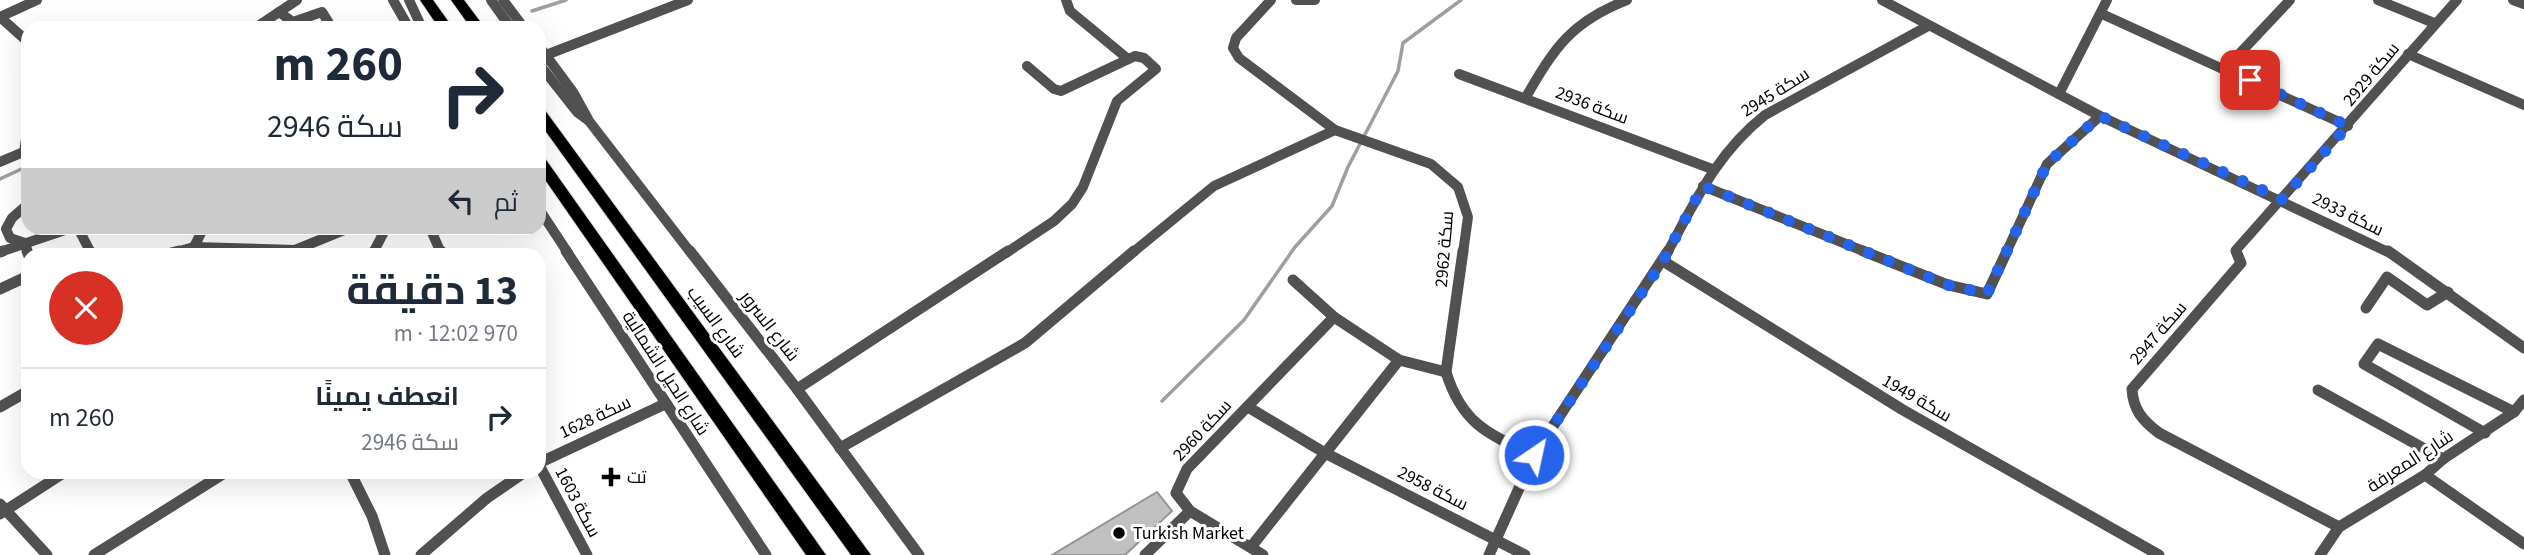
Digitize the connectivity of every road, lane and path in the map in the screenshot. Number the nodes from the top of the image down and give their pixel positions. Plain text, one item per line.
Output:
1 (37, 0) edge
2 (297, 0) edge
3 (393, 0) edge
4 (409, 0) edge
5 (426, 0) edge
6 (457, 0) edge
7 (492, 0) edge
8 (503, 0) edge
9 (688, 0) edge
10 (1066, 0) edge
11 (1271, 0) edge
12 (1296, 0) edge
13 (1315, 0) edge
14 (1627, 0) edge
15 (1882, 0) edge
16 (2107, 0) edge
17 (2290, 0) edge
18 (2378, 0) edge
19 (2456, 0) edge
20 (2513, 0) edge
21 (2524, 4) edge
22 (279, 12) junction
23 (2102, 14) junction
24 (0, 17) edge
25 (266, 21) edge
26 (292, 21) edge
27 (296, 21) edge
28 (329, 21) edge
29 (404, 21) edge
30 (419, 21) edge
31 (441, 21) edge
32 (473, 21) edge
33 (511, 21) edge
34 (514, 21) edge
35 (2434, 23) junction
36 (1928, 26) junction
37 (21, 36) edge
38 (2408, 54) junction
39 (546, 55) joint
40 (1128, 59) junction
41 (1027, 66) dead end
42 (2226, 68) junction
43 (546, 73) edge
44 (1459, 74) dead end
45 (2059, 94) junction
46 (1526, 97) junction
47 (2524, 106) edge
48 (2100, 116) junction
49 (589, 121) junction
50 (546, 122) edge
51 (2348, 126) junction
52 (1335, 130) junction
53 (21, 153) edge
54 (0, 162) edge
55 (1712, 169) junction
56 (546, 170) edge
57 (1703, 186) junction
58 (2282, 199) junction
59 (21, 210) edge
60 (546, 220) edge
61 (50, 235) edge
62 (200, 235) edge
63 (333, 235) edge
64 (25, 243) junction
65 (194, 247) junction
66 (27, 248) edge
67 (190, 248) edge
68 (210, 248) edge
69 (303, 248) edge
70 (0, 252) edge
71 (1663, 261) junction
72 (21, 279) edge
73 (1293, 279) dead end
74 (0, 289) edge
75 (2448, 292) junction
76 (2366, 308) dead end
77 (1334, 317) junction
78 (2524, 348) edge
79 (1399, 360) junction
80 (1446, 372) junction
81 (797, 389) junction
82 (2318, 390) dead end
83 (21, 395) edge
84 (2524, 400) edge
85 (665, 404) junction
86 (0, 407) edge
87 (1248, 407) junction
88 (2514, 412) junction
89 (2485, 433) junction
90 (840, 448) junction
91 (1325, 453) junction
92 (1534, 455) junction
93 (2442, 459) junction
94 (546, 461) edge
95 (2425, 475) junction
96 (546, 477) edge
97 (53, 479) edge
98 (215, 479) edge
99 (354, 479) edge
100 (515, 479) edge
101 (2, 509) edge
102 (1190, 511) junction
103 (2339, 527) junction
104 (1494, 540) junction
105 (2524, 544) edge
106 (1251, 547) junction
107 (43, 554) edge
108 (93, 555) edge
109 (385, 555) edge
110 (421, 555) edge
111 (587, 555) edge
112 (766, 555) edge
113 (817, 555) edge
114 (862, 555) edge
115 (919, 555) edge
116 (1144, 555) edge
117 (1263, 555) edge
118 (1489, 555) edge
119 (1525, 555) edge
120 (2160, 555) edge
121 (2320, 555) edge

1 - 24 street
2 - 22 street
3 - 29 street
4 - 30 street
5 - 31 highway
6 - 32 highway
7 - 33 street
8 - 34 street
9 - 39 street
10 - 40 street
11 - 52 street, سكة 2962
12 - 13 street
14 - 46 street
15 - 36 street, سكة 2933
16 - 23 street
17 - 42 street
18 - 35 street
19 - 35 street, سكة 2929
20 - 21 street
22 - 25 street
22 - 26 street
23 - 42 street
23 - 45 street
24 - 37 street
27 - 28 street
35 - 38 street, سكة 2929
36 - 45 street, سكة 2933
36 - 55 street, سكة 2945
38 - 47 street
38 - 51 street, سكة 2929
39 - 49 street, شارع السرور
40 - 41 street
40 - 81 street
42 - 51 street
43 - 49 street, شارع السرور
44 - 46 street, سكة 2936
45 - 48 street, سكة 2933
46 - 55 street, سكة 2936
48 - 57 street
48 - 58 street, سكة 2933
49 - 81 street, شارع السرور
50 - 114 highway, شارع السيب
51 - 58 street, سكة 2929
52 - 80 street, سكة 2962
52 - 90 street
53 - 54 street
55 - 57 street, سكة 2945
56 - 113 highway
57 - 71 street, سكة 2945
58 - 75 street, سكة 2933
58 - 103 street, سكة 2947
59 - 64 street
60 - 85 street, شارع الحيل الشمالية
61 - 64 street
62 - 65 street
63 - 69 street
64 - 66 street
64 - 70 street
65 - 67 street
65 - 68 street
71 - 92 street, سكة 2945
71 - 120 street, سكة 1949
72 - 74 street
73 - 77 street
75 - 76 street
75 - 78 street, سكة 2933
77 - 79 street
77 - 87 street, سكة 2960
79 - 80 street
79 - 91 street
80 - 92 street, سكة 2962
81 - 90 street, شارع السرور
82 - 93 street
83 - 86 street
84 - 88 street, شارع المعرفة
85 - 94 street, سكة 1628
85 - 112 street, شارع الحيل الشمالية
87 - 91 street, سكة 2958
87 - 102 street, سكة 2960
88 - 89 street, شارع المعرفة
88 - 89 street
89 - 93 street, شارع المعرفة
90 - 115 street, شارع السرور
91 - 104 street, سكة 2958
91 - 106 street
92 - 104 street, سكة 2945
93 - 95 street, شارع المعرفة
95 - 103 street, شارع المعرفة
95 - 105 street
96 - 111 street, سكة 1603
97 - 101 street
98 - 108 street
99 - 109 street
100 - 110 street
101 - 107 street
102 - 106 street
102 - 116 street
103 - 121 street, شارع المعرفة
104 - 118 street, سكة 2945
104 - 119 street, سكة 2958
106 - 117 street

